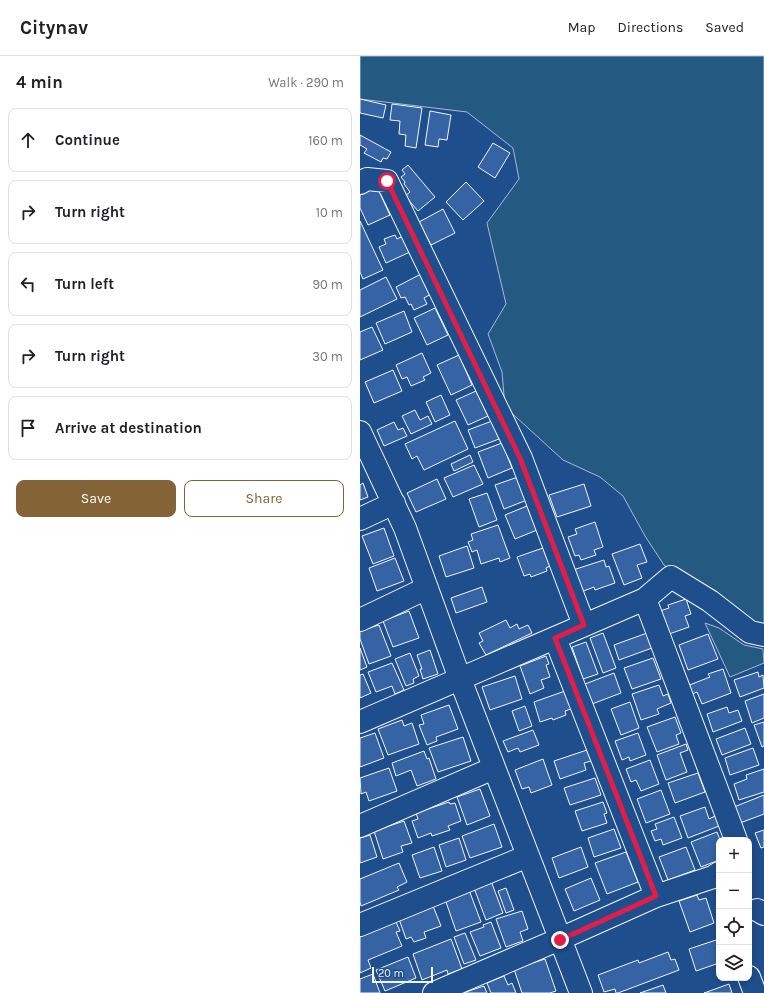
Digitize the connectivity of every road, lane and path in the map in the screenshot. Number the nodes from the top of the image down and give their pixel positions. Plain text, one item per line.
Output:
1 (360, 183) edge
2 (360, 432) edge
3 (394, 503) junction
4 (360, 519) edge
5 (427, 588) junction
6 (645, 600) junction
7 (360, 620) edge
8 (584, 625) junction
9 (764, 635) edge
10 (555, 638) junction
11 (460, 679) junction
12 (360, 722) edge
13 (494, 768) junction
14 (360, 826) edge
15 (735, 837) edge
16 (528, 856) junction
17 (716, 881) edge
18 (656, 896) junction
19 (360, 925) edge
20 (560, 940) junction
21 (750, 981) edge
22 (434, 993) edge
23 (581, 993) edge
24 (755, 993) edge

1 - 8 street
2 - 3 street
3 - 4 street
3 - 5 street
5 - 7 street
5 - 11 street
6 - 8 street
6 - 9 street
6 - 15 street
8 - 10 street
10 - 11 street
10 - 18 street
11 - 12 street
11 - 13 street
13 - 14 street
13 - 16 street
16 - 19 street
16 - 20 street
17 - 18 street
18 - 20 street
20 - 22 street
20 - 23 street
21 - 24 street

